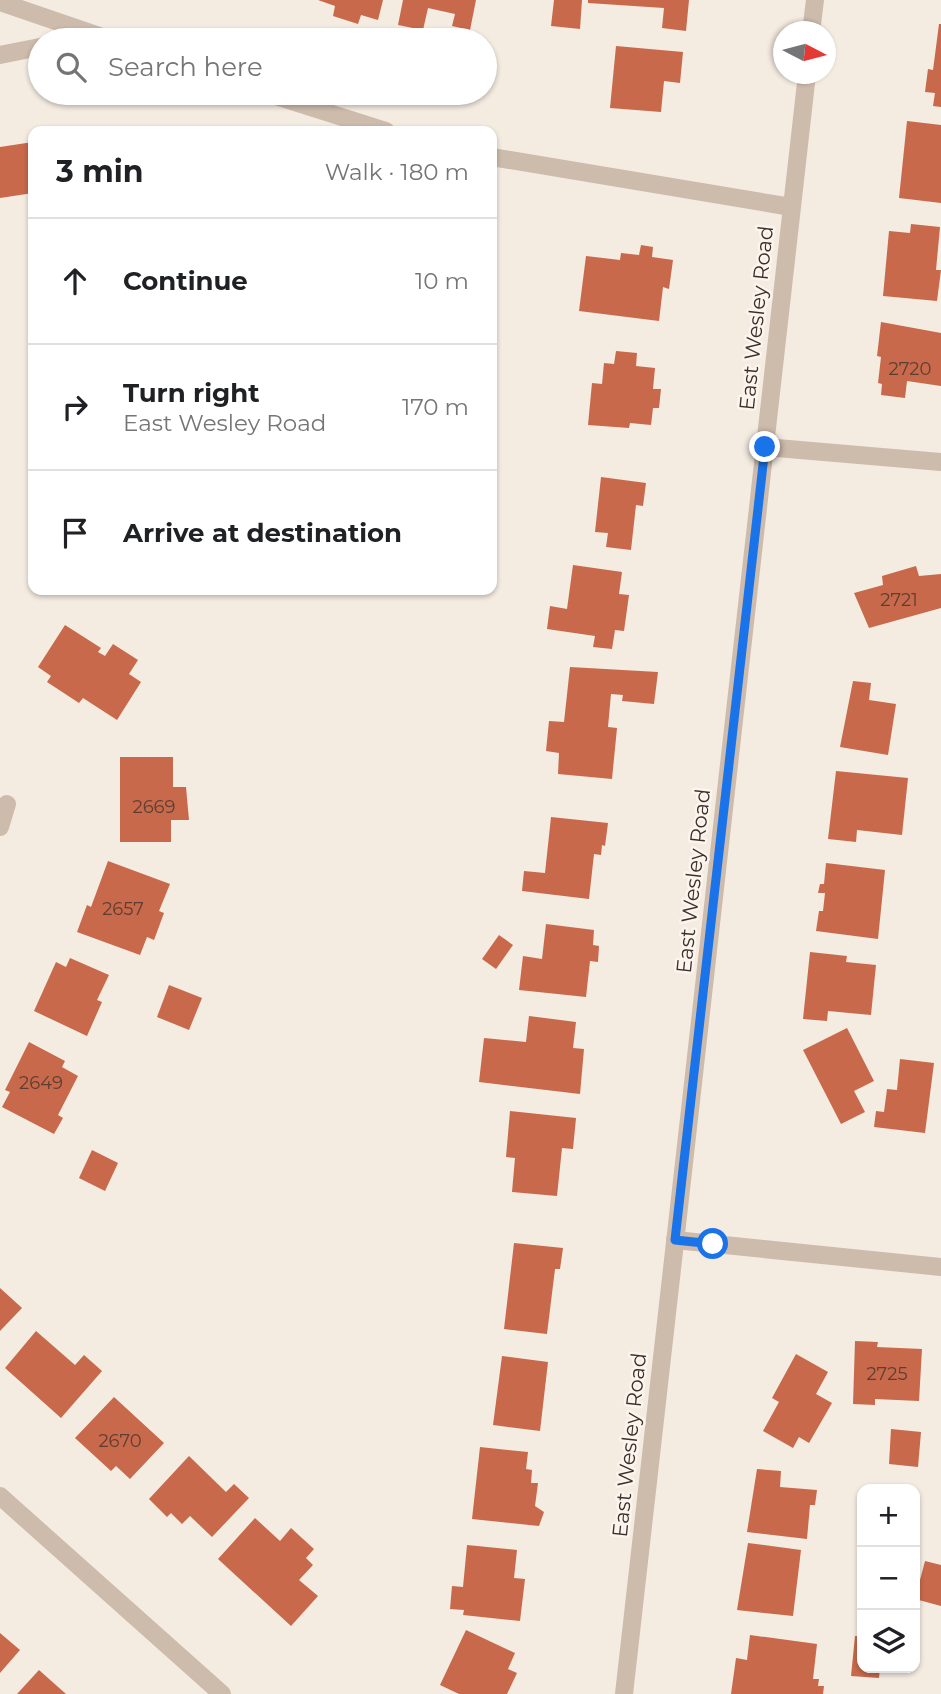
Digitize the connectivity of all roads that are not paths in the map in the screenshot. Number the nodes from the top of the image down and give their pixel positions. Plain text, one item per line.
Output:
1 (815, 0) edge
2 (0, 2) edge
3 (812, 21) edge
4 (72, 28) edge
5 (28, 49) edge
6 (0, 55) edge
7 (806, 84) edge
8 (304, 105) edge
9 (370, 126) edge
10 (497, 158) edge
11 (792, 208) junction
12 (765, 447) junction
13 (941, 462) edge
14 (7, 804) dead end
15 (0, 827) edge
16 (675, 1240) junction
17 (941, 1267) edge
18 (0, 1496) edge
19 (222, 1694) edge
20 (624, 1694) edge

1 - 3 street
2 - 4 street
5 - 6 street
7 - 11 street, East Wesley Road
8 - 9 street
10 - 11 street
11 - 12 street, East Wesley Road
12 - 13 street
12 - 16 street, East Wesley Road
14 - 15 street
16 - 17 street
16 - 20 street, East Wesley Road
18 - 19 street

